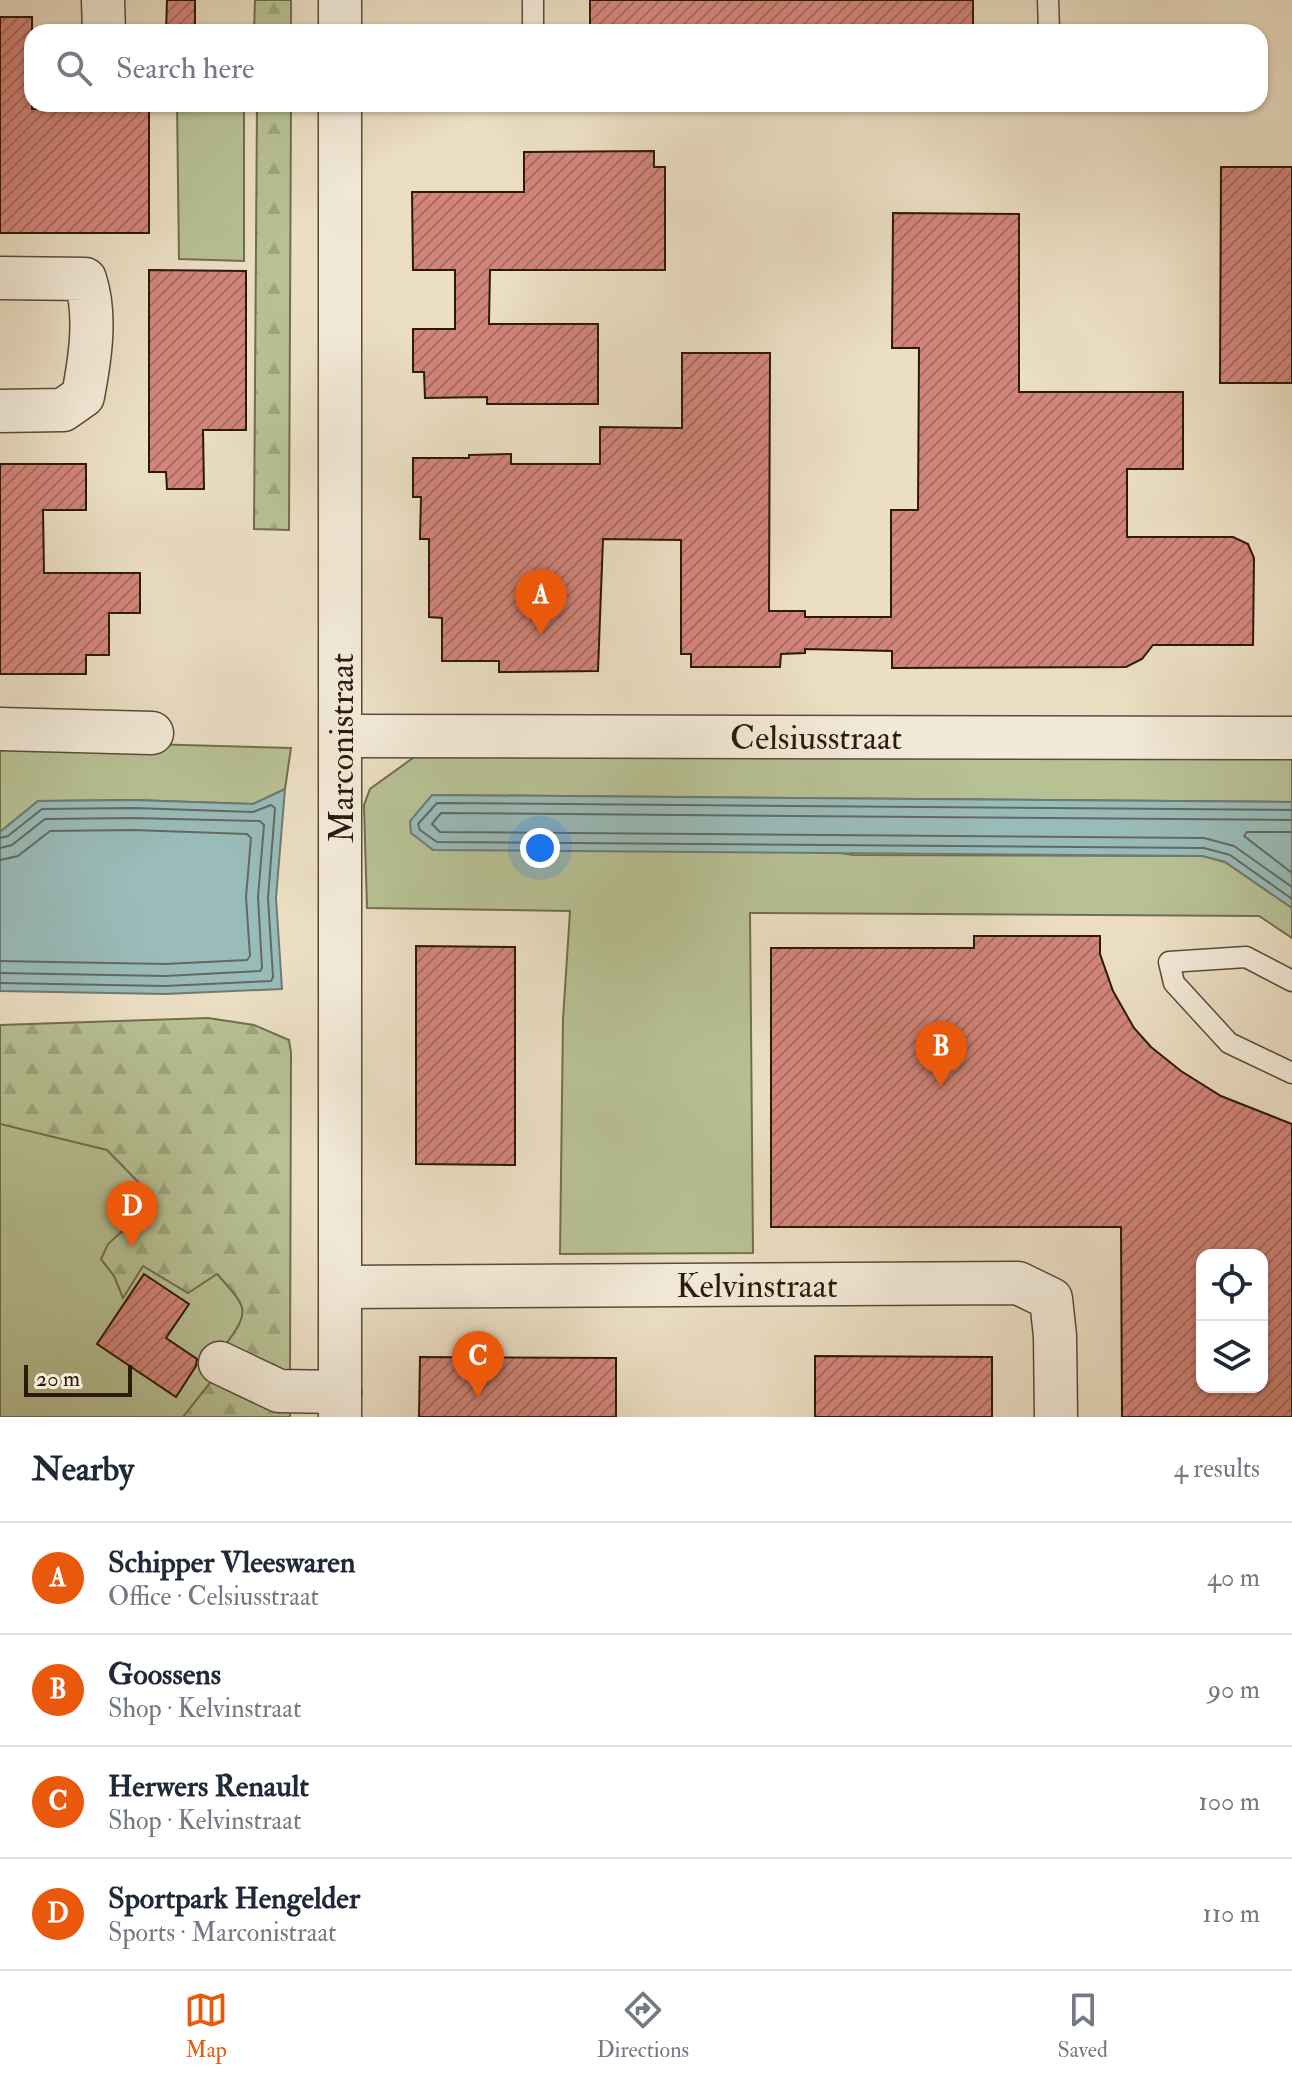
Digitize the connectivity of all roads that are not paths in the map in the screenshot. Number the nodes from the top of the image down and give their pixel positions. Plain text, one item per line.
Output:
1 (103, 0) edge
2 (340, 0) edge
3 (533, 0) edge
4 (1048, 0) edge
5 (104, 24) edge
6 (340, 24) edge
7 (533, 24) edge
8 (1049, 24) edge
9 (340, 112) edge
10 (0, 278) edge
11 (0, 411) edge
12 (0, 729) edge
13 (152, 733) dead end
14 (341, 736) junction
15 (1292, 738) edge
16 (1292, 981) edge
17 (1292, 1073) edge
18 (341, 1287) junction
19 (220, 1363) dead end
20 (340, 1405) edge
21 (1056, 1417) edge

1 - 5 street
2 - 6 street
3 - 7 lane
4 - 8 lane
9 - 14 street, Marconistraat
10 - 11 street
12 - 13 street
14 - 15 street, Celsiusstraat
14 - 18 street, Marconistraat
16 - 17 lane
18 - 20 street, Marconistraat
18 - 21 street, Kelvinstraat
19 - 20 street, Marconistraat

